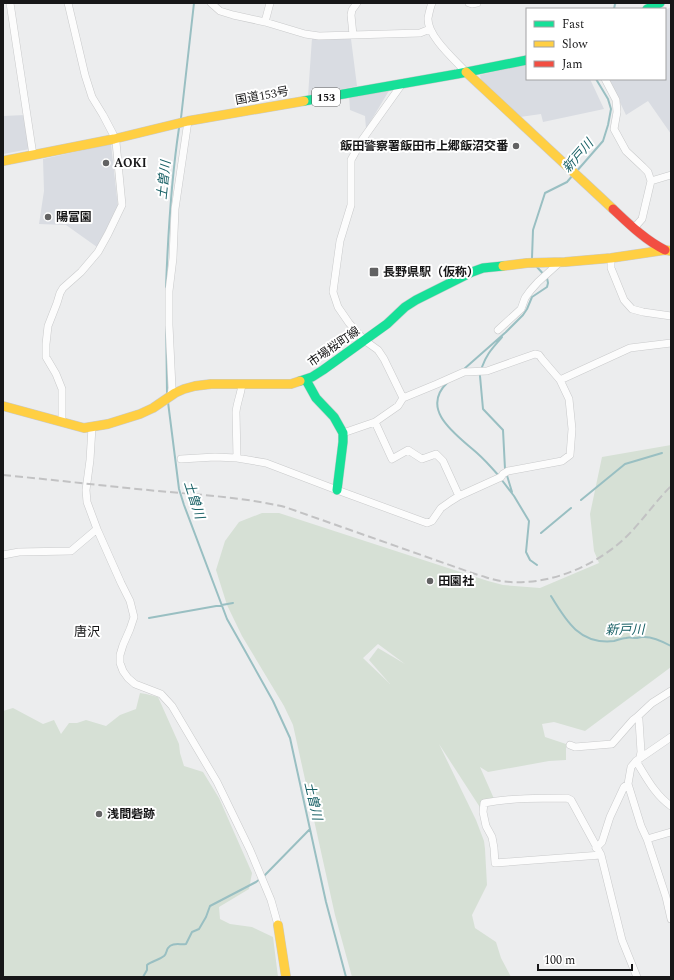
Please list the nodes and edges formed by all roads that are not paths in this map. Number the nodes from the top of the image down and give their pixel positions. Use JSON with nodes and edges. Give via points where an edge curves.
{"nodes":[{"id":1,"x":10,"y":3,"type":"edge"},
{"id":2,"x":68,"y":3,"type":"edge"},
{"id":3,"x":211,"y":3,"type":"edge"},
{"id":4,"x":270,"y":3,"type":"edge"},
{"id":5,"x":357,"y":3,"type":"edge"},
{"id":6,"x":432,"y":3,"type":"edge"},
{"id":7,"x":469,"y":3,"type":"edge"},
{"id":8,"x":477,"y":3,"type":"edge"},
{"id":9,"x":660,"y":3,"type":"edge"},
{"id":10,"x":649,"y":8,"type":"edge"},
{"id":11,"x":264,"y":22,"type":"junction"},
{"id":12,"x":430,"y":29,"type":"junction"},
{"id":13,"x":353,"y":35,"type":"junction"},
{"id":14,"x":526,"y":60,"type":"edge"},
{"id":15,"x":466,"y":72,"type":"junction"},
{"id":16,"x":606,"y":80,"type":"edge"},
{"id":17,"x":402,"y":84,"type":"junction"},
{"id":18,"x":183,"y":122,"type":"junction"},
{"id":19,"x":114,"y":138,"type":"junction"},
{"id":20,"x":33,"y":155,"type":"junction"},
{"id":21,"x":3,"y":161,"type":"edge"},
{"id":22,"x":671,"y":175,"type":"edge"},
{"id":23,"x":651,"y":181,"type":"junction"},
{"id":24,"x":634,"y":228,"type":"junction"},
{"id":25,"x":668,"y":250,"type":"edge"},
{"id":26,"x":611,"y":258,"type":"junction"},
{"id":27,"x":560,"y":262,"type":"junction"},
{"id":28,"x":671,"y":316,"type":"edge"},
{"id":29,"x":498,"y":330,"type":"dead end"},
{"id":30,"x":364,"y":340,"type":"junction"},
{"id":31,"x":671,"y":343,"type":"edge"},
{"id":32,"x":306,"y":380,"type":"junction"},
{"id":33,"x":560,"y":380,"type":"junction"},
{"id":34,"x":242,"y":384,"type":"junction"},
{"id":35,"x":403,"y":398,"type":"junction"},
{"id":36,"x":167,"y":399,"type":"junction"},
{"id":37,"x":3,"y":406,"type":"edge"},
{"id":38,"x":62,"y":421,"type":"junction"},
{"id":39,"x":375,"y":422,"type":"junction"},
{"id":40,"x":92,"y":427,"type":"junction"},
{"id":41,"x":343,"y":433,"type":"junction"},
{"id":42,"x":237,"y":458,"type":"junction"},
{"id":43,"x":181,"y":459,"type":"dead end"},
{"id":44,"x":337,"y":490,"type":"junction"},
{"id":45,"x":459,"y":496,"type":"junction"},
{"id":46,"x":97,"y":529,"type":"junction"},
{"id":47,"x":3,"y":555,"type":"edge"},
{"id":48,"x":671,"y":691,"type":"edge"},
{"id":49,"x":637,"y":717,"type":"junction"},
{"id":50,"x":671,"y":737,"type":"edge"},
{"id":51,"x":570,"y":745,"type":"dead end"},
{"id":52,"x":638,"y":759,"type":"junction"},
{"id":53,"x":628,"y":784,"type":"junction"},
{"id":54,"x":671,"y":806,"type":"edge"},
{"id":55,"x":671,"y":832,"type":"edge"},
{"id":56,"x":647,"y":838,"type":"junction"},
{"id":57,"x":596,"y":848,"type":"junction"},
{"id":58,"x":601,"y":855,"type":"junction"},
{"id":59,"x":671,"y":919,"type":"edge"},
{"id":60,"x":278,"y":925,"type":"joint"},
{"id":61,"x":286,"y":977,"type":"edge"},
{"id":62,"x":637,"y":977,"type":"edge"}],
"edges":[{"from":1,"to":20,"type":"street"},
{"from":2,"to":19,"type":"street","via":[[92,97]]},
{"from":3,"to":11,"type":"street","via":[[233,15]]},
{"from":4,"to":11,"type":"street"},
{"from":5,"to":13,"type":"street","via":[[351,15]]},
{"from":6,"to":12,"type":"street","via":[[428,20]]},
{"from":7,"to":8,"type":"street"},
{"from":9,"to":10,"type":"main road"},
{"from":11,"to":13,"type":"street","via":[[319,36]]},
{"from":12,"to":13,"type":"street","via":[[420,33]]},
{"from":12,"to":15,"type":"street","via":[[442,47]]},
{"from":14,"to":15,"type":"main road","name":"国道153号","number":"153"},
{"from":15,"to":17,"type":"main road","name":"国道153号","number":"153"},
{"from":15,"to":24,"type":"main road"},
{"from":16,"to":23,"type":"street","via":[[616,100],[614,128],[626,151],[644,166]]},
{"from":17,"to":18,"type":"main road","name":"国道153号","number":"153"},
{"from":17,"to":30,"type":"street","via":[[362,140],[351,160],[351,205],[340,241],[333,292],[338,307]]},
{"from":18,"to":19,"type":"main road","name":"国道153号","number":"153"},
{"from":18,"to":36,"type":"street","via":[[169,291],[172,388]]},
{"from":19,"to":20,"type":"main road","name":"国道153号","number":"153"},
{"from":19,"to":38,"type":"street","via":[[122,205],[98,252],[63,288],[48,326],[46,357],[62,389]]},
{"from":20,"to":21,"type":"main road","name":"国道153号","number":"153"},
{"from":22,"to":23,"type":"street"},
{"from":23,"to":24,"type":"street","via":[[642,219]]},
{"from":24,"to":25,"type":"main road","via":[[655,245]]},
{"from":25,"to":26,"type":"main road","name":"市場桜町線"},
{"from":26,"to":27,"type":"main road","name":"市場桜町線"},
{"from":26,"to":28,"type":"street","via":[[611,268],[624,300],[632,308]]},
{"from":27,"to":29,"type":"street","via":[[530,291],[521,309]]},
{"from":27,"to":30,"type":"main road","name":"市場桜町線","via":[[483,268],[472,272],[416,300]]},
{"from":30,"to":32,"type":"main road","name":"市場桜町線"},
{"from":30,"to":35,"type":"street","via":[[378,350]]},
{"from":31,"to":33,"type":"street","via":[[630,348]]},
{"from":32,"to":34,"type":"main road","name":"市場桜町線","via":[[291,384]]},
{"from":32,"to":41,"type":"main road","via":[[310,390],[334,417]]},
{"from":33,"to":35,"type":"street","via":[[539,355],[535,354],[487,371],[464,372]]},
{"from":33,"to":45,"type":"street","via":[[569,398],[572,429],[570,455],[562,461],[505,472],[501,477]]},
{"from":34,"to":36,"type":"main road","name":"市場桜町線","via":[[198,385]]},
{"from":34,"to":42,"type":"street","via":[[236,412]]},
{"from":35,"to":39,"type":"street","via":[[398,406]]},
{"from":36,"to":40,"type":"main road","name":"市場桜町線","via":[[129,418]]},
{"from":37,"to":38,"type":"main road","name":"市場桜町線"},
{"from":38,"to":40,"type":"main road","name":"市場桜町線","via":[[84,428]]},
{"from":39,"to":41,"type":"street"},
{"from":39,"to":45,"type":"street","via":[[392,459],[408,450],[422,459],[436,454],[443,462]]},
{"from":40,"to":46,"type":"street","via":[[86,490],[87,502]]},
{"from":41,"to":44,"type":"main road"},
{"from":42,"to":43,"type":"street"},
{"from":42,"to":44,"type":"street","via":[[266,463]]},
{"from":44,"to":45,"type":"street","via":[[427,523],[432,521],[441,508]]},
{"from":46,"to":47,"type":"street","via":[[71,551],[19,552]]},
{"from":46,"to":60,"type":"street","via":[[130,600],[134,617],[120,655],[123,672],[135,684],[161,694],[172,706],[217,782],[250,850],[271,900]]},
{"from":48,"to":49,"type":"street","via":[[652,703]]},
{"from":49,"to":51,"type":"street","via":[[612,744],[575,747]]},
{"from":49,"to":52,"type":"street"},
{"from":50,"to":52,"type":"street"},
{"from":52,"to":53,"type":"street","via":[[631,766]]},
{"from":52,"to":54,"type":"street","via":[[652,788]]},
{"from":53,"to":56,"type":"street"},
{"from":53,"to":57,"type":"street","via":[[624,787],[610,817],[602,842]]},
{"from":55,"to":56,"type":"street"},
{"from":56,"to":59,"type":"street"},
{"from":57,"to":58,"type":"street"},
{"from":57,"to":58,"type":"street","via":[[571,800],[530,798],[484,803],[482,812],[492,837],[495,864]]},
{"from":58,"to":62,"type":"street","via":[[622,940]]},
{"from":60,"to":61,"type":"main road"}]}
